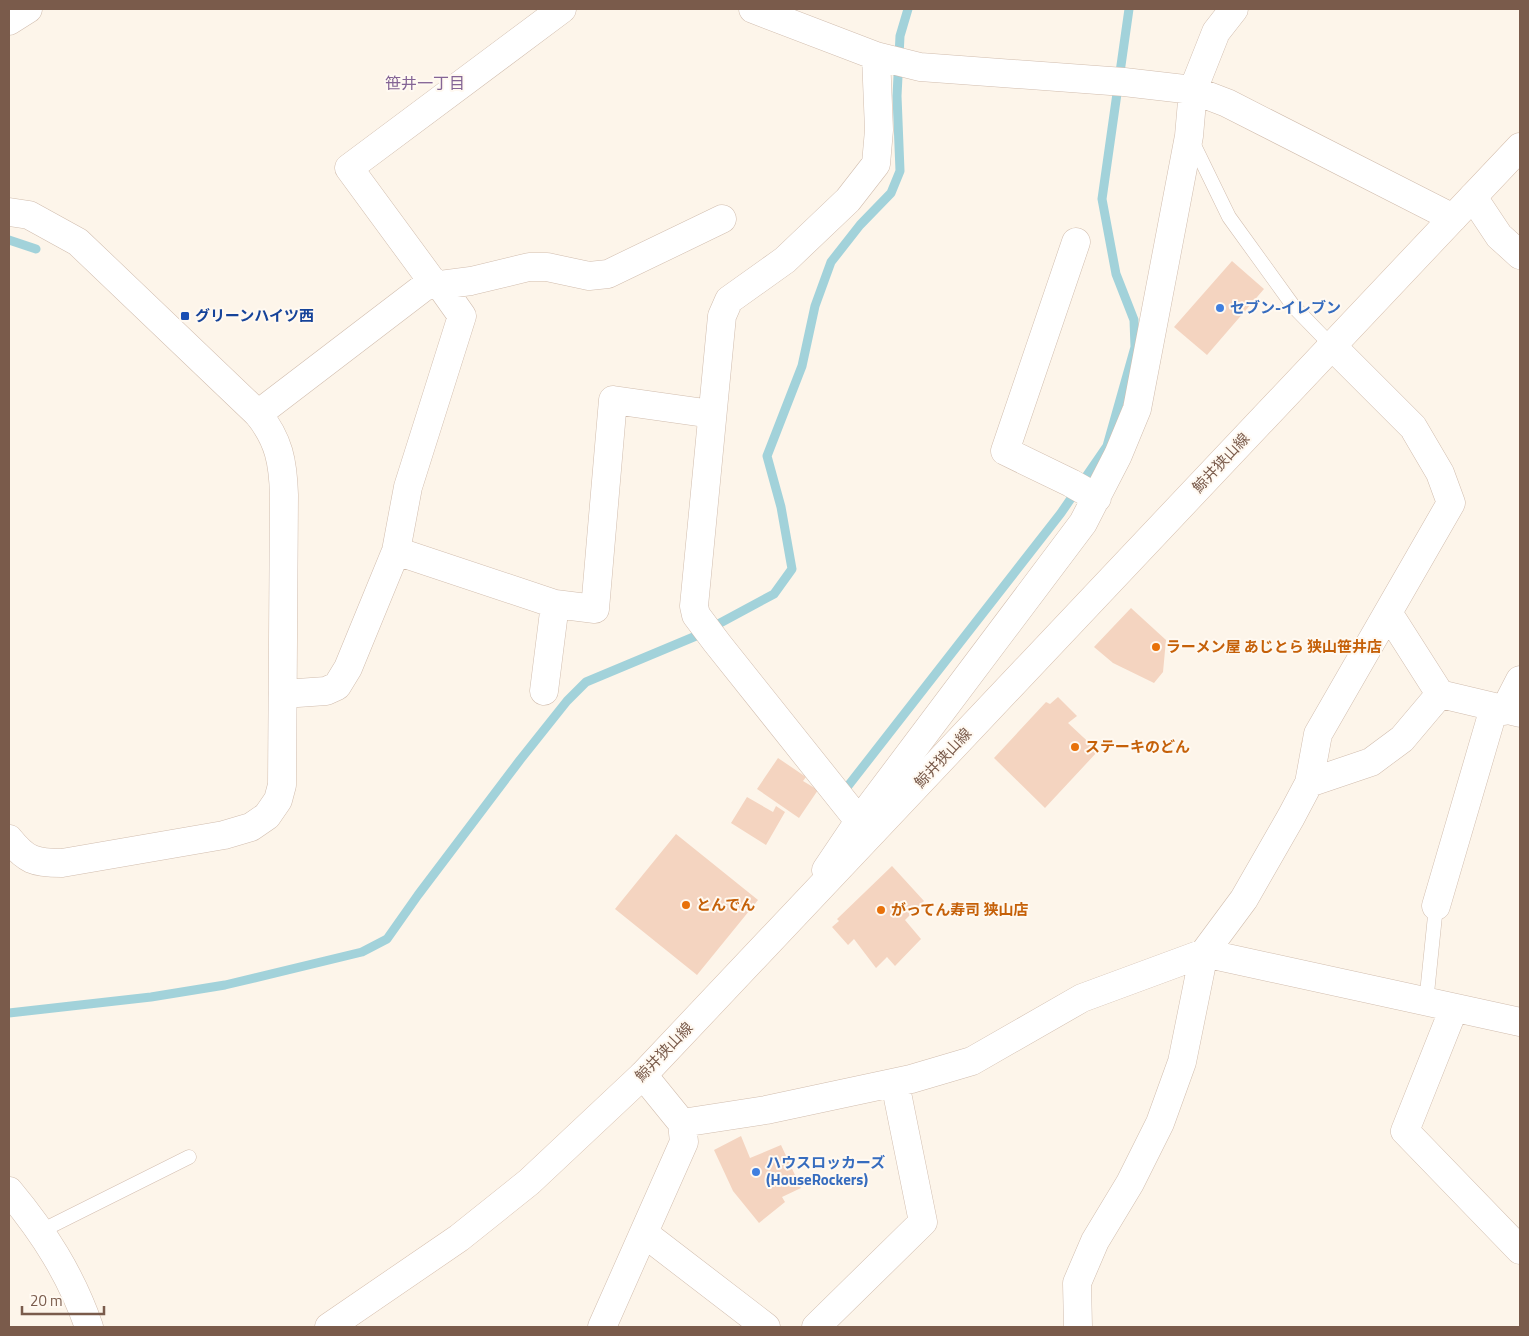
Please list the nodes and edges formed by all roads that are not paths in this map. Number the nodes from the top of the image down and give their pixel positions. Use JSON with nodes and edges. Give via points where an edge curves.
{"nodes":[{"id":1,"x":28,"y":9,"type":"edge"},
{"id":2,"x":562,"y":9,"type":"edge"},
{"id":3,"x":753,"y":9,"type":"edge"},
{"id":4,"x":1234,"y":9,"type":"edge"},
{"id":5,"x":9,"y":21,"type":"edge"},
{"id":6,"x":876,"y":56,"type":"junction"},
{"id":7,"x":1194,"y":90,"type":"junction"},
{"id":8,"x":1189,"y":136,"type":"junction"},
{"id":9,"x":1520,"y":147,"type":"edge"},
{"id":10,"x":1473,"y":197,"type":"junction"},
{"id":11,"x":9,"y":212,"type":"edge"},
{"id":12,"x":1453,"y":218,"type":"junction"},
{"id":13,"x":722,"y":219,"type":"dead end"},
{"id":14,"x":1076,"y":242,"type":"dead end"},
{"id":15,"x":1520,"y":255,"type":"edge"},
{"id":16,"x":436,"y":283,"type":"junction"},
{"id":17,"x":1331,"y":346,"type":"junction"},
{"id":18,"x":258,"y":414,"type":"junction"},
{"id":19,"x":712,"y":414,"type":"junction"},
{"id":20,"x":1084,"y":490,"type":"junction"},
{"id":21,"x":396,"y":551,"type":"junction"},
{"id":22,"x":555,"y":604,"type":"junction"},
{"id":23,"x":1389,"y":614,"type":"junction"},
{"id":24,"x":1520,"y":680,"type":"edge"},
{"id":25,"x":544,"y":691,"type":"dead end"},
{"id":26,"x":283,"y":694,"type":"junction"},
{"id":27,"x":1440,"y":694,"type":"junction"},
{"id":28,"x":1506,"y":711,"type":"edge"},
{"id":29,"x":1309,"y":783,"type":"junction"},
{"id":30,"x":867,"y":826,"type":"junction"},
{"id":31,"x":9,"y":839,"type":"edge"},
{"id":32,"x":1436,"y":906,"type":"joint"},
{"id":33,"x":1204,"y":953,"type":"junction"},
{"id":34,"x":1426,"y":1003,"type":"junction"},
{"id":35,"x":1454,"y":1008,"type":"junction"},
{"id":36,"x":1520,"y":1022,"type":"edge"},
{"id":37,"x":642,"y":1075,"type":"junction"},
{"id":38,"x":895,"y":1082,"type":"junction"},
{"id":39,"x":682,"y":1123,"type":"junction"},
{"id":40,"x":189,"y":1157,"type":"dead end"},
{"id":41,"x":9,"y":1190,"type":"edge"},
{"id":42,"x":41,"y":1231,"type":"junction"},
{"id":43,"x":645,"y":1234,"type":"junction"},
{"id":44,"x":1520,"y":1250,"type":"edge"},
{"id":45,"x":89,"y":1327,"type":"edge"},
{"id":46,"x":329,"y":1327,"type":"edge"},
{"id":47,"x":602,"y":1327,"type":"edge"},
{"id":48,"x":766,"y":1327,"type":"edge"},
{"id":49,"x":816,"y":1327,"type":"edge"},
{"id":50,"x":1078,"y":1327,"type":"edge"}],
"edges":[{"from":1,"to":5,"type":"street"},
{"from":2,"to":16,"type":"street","via":[[349,168]]},
{"from":3,"to":6,"type":"street"},
{"from":4,"to":7,"type":"street","via":[[1216,32]]},
{"from":6,"to":7,"type":"street","via":[[920,67],[1117,81]]},
{"from":6,"to":19,"type":"street","via":[[879,130],[876,164],[848,200],[785,260],[729,300],[722,316]]},
{"from":7,"to":8,"type":"street"},
{"from":7,"to":12,"type":"street","via":[[1227,102]]},
{"from":8,"to":17,"type":"lane","via":[[1229,217],[1294,307]]},
{"from":8,"to":20,"type":"street","via":[[1137,409],[1118,455]]},
{"from":9,"to":10,"type":"street","name":"鯨井狭山線"},
{"from":10,"to":12,"type":"street","name":"鯨井狭山線"},
{"from":10,"to":15,"type":"street","via":[[1499,236]]},
{"from":11,"to":18,"type":"street","via":[[28,215],[78,242]]},
{"from":12,"to":17,"type":"street","name":"鯨井狭山線"},
{"from":13,"to":16,"type":"street","via":[[608,274],[589,276],[547,267],[528,267],[471,281]]},
{"from":14,"to":20,"type":"street","via":[[1005,451]]},
{"from":16,"to":18,"type":"street"},
{"from":16,"to":21,"type":"street","via":[[462,316],[408,487]]},
{"from":17,"to":23,"type":"street","via":[[1412,427],[1440,473],[1451,504]]},
{"from":17,"to":30,"type":"street","name":"鯨井狭山線"},
{"from":18,"to":26,"type":"street","via":[[271,430],[283,473]]},
{"from":19,"to":22,"type":"street","via":[[613,400],[595,608]]},
{"from":19,"to":30,"type":"street","via":[[694,606],[696,615]]},
{"from":20,"to":30,"type":"street","via":[[1083,523]]},
{"from":21,"to":22,"type":"street"},
{"from":21,"to":26,"type":"street","via":[[348,668],[337,686],[326,691]]},
{"from":22,"to":25,"type":"street"},
{"from":23,"to":27,"type":"street"},
{"from":23,"to":29,"type":"street","via":[[1318,734]]},
{"from":24,"to":28,"type":"street"},
{"from":26,"to":31,"type":"street","via":[[282,785],[278,800],[267,816],[251,827],[224,835],[62,863],[43,863],[22,855]]},
{"from":27,"to":28,"type":"street"},
{"from":27,"to":29,"type":"street","via":[[1402,739],[1371,762]]},
{"from":28,"to":32,"type":"street"},
{"from":29,"to":33,"type":"street","via":[[1244,899]]},
{"from":30,"to":37,"type":"street","name":"鯨井狭山線","via":[[797,912]]},
{"from":32,"to":34,"type":"lane"},
{"from":33,"to":34,"type":"street"},
{"from":33,"to":38,"type":"street","via":[[1082,998],[972,1061]]},
{"from":33,"to":50,"type":"street","via":[[1182,1062],[1160,1124],[1095,1241],[1077,1283]]},
{"from":34,"to":35,"type":"street"},
{"from":35,"to":36,"type":"street"},
{"from":35,"to":44,"type":"street","via":[[1406,1131]]},
{"from":37,"to":39,"type":"street"},
{"from":37,"to":46,"type":"street","name":"鯨井狭山線","via":[[513,1195],[459,1238]]},
{"from":38,"to":39,"type":"street","via":[[766,1110]]},
{"from":38,"to":49,"type":"street","via":[[923,1222]]},
{"from":39,"to":43,"type":"street","via":[[684,1142]]},
{"from":40,"to":42,"type":"lane"},
{"from":41,"to":42,"type":"street"},
{"from":42,"to":45,"type":"street","via":[[78,1294]]},
{"from":43,"to":47,"type":"street"},
{"from":43,"to":48,"type":"street"}]}
